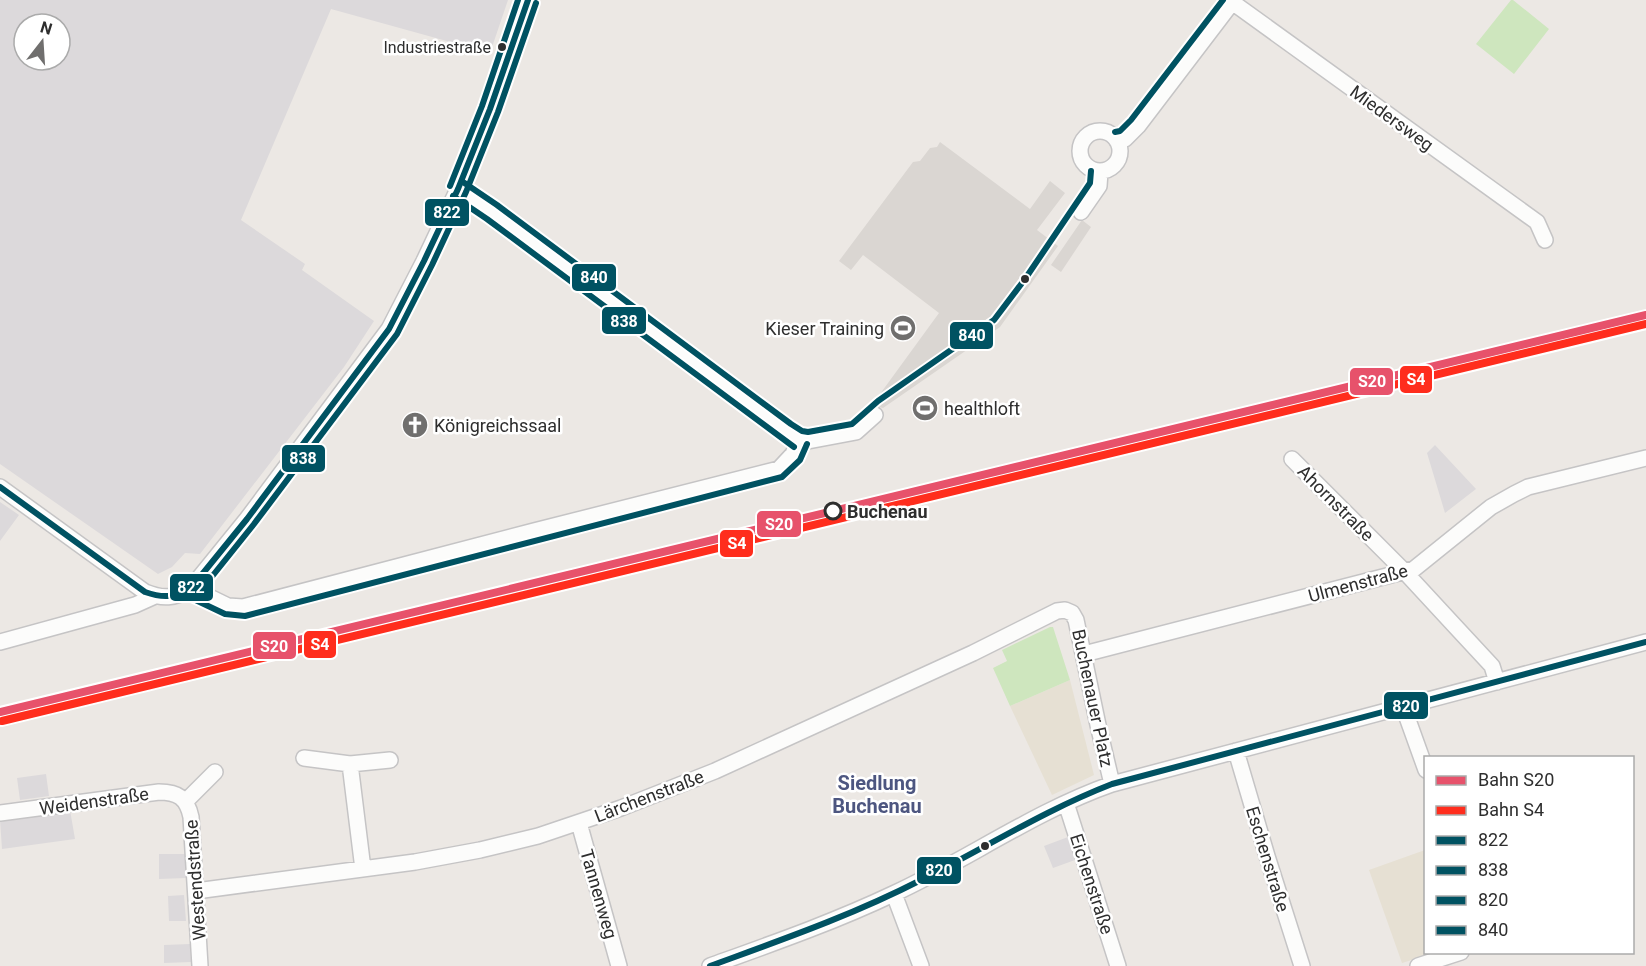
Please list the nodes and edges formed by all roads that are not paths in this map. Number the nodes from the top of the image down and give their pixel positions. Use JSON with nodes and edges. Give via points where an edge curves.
{"nodes":[{"id":1,"x":528,"y":0,"type":"edge"},
{"id":2,"x":1233,"y":1,"type":"edge"},
{"id":3,"x":1117,"y":141,"type":"junction"},
{"id":4,"x":1100,"y":172,"type":"junction"},
{"id":5,"x":458,"y":189,"type":"junction"},
{"id":6,"x":1081,"y":212,"type":"dead end"},
{"id":7,"x":1545,"y":240,"type":"dead end"},
{"id":8,"x":875,"y":415,"type":"dead end"},
{"id":9,"x":800,"y":440,"type":"junction"},
{"id":10,"x":1646,"y":458,"type":"edge"},
{"id":11,"x":1292,"y":459,"type":"dead end"},
{"id":12,"x":0,"y":487,"type":"edge"},
{"id":13,"x":1404,"y":571,"type":"junction"},
{"id":14,"x":191,"y":588,"type":"junction"},
{"id":15,"x":155,"y":596,"type":"junction"},
{"id":16,"x":1072,"y":613,"type":"joint"},
{"id":17,"x":0,"y":642,"type":"edge"},
{"id":18,"x":1646,"y":642,"type":"edge"},
{"id":19,"x":1084,"y":654,"type":"junction"},
{"id":20,"x":1497,"y":682,"type":"junction"},
{"id":21,"x":1403,"y":706,"type":"junction"},
{"id":22,"x":1236,"y":752,"type":"junction"},
{"id":23,"x":304,"y":758,"type":"dead end"},
{"id":24,"x":390,"y":760,"type":"dead end"},
{"id":25,"x":350,"y":764,"type":"junction"},
{"id":26,"x":1424,"y":767,"type":"edge"},
{"id":27,"x":215,"y":772,"type":"dead end"},
{"id":28,"x":1112,"y":784,"type":"junction"},
{"id":29,"x":186,"y":801,"type":"junction"},
{"id":30,"x":1066,"y":803,"type":"junction"},
{"id":31,"x":0,"y":813,"type":"edge"},
{"id":32,"x":579,"y":823,"type":"junction"},
{"id":33,"x":363,"y":869,"type":"junction"},
{"id":34,"x":196,"y":891,"type":"junction"},
{"id":35,"x":894,"y":894,"type":"junction"},
{"id":36,"x":1455,"y":954,"type":"edge"},
{"id":37,"x":200,"y":966,"type":"edge"},
{"id":38,"x":619,"y":966,"type":"edge"},
{"id":39,"x":710,"y":966,"type":"edge"},
{"id":40,"x":921,"y":966,"type":"edge"},
{"id":41,"x":1118,"y":966,"type":"edge"},
{"id":42,"x":1302,"y":966,"type":"edge"},
{"id":43,"x":1418,"y":966,"type":"edge"}],
"edges":[{"from":1,"to":5,"type":"street"},
{"from":2,"to":3,"type":"street","via":[[1138,126],[1125,139]]},
{"from":2,"to":7,"type":"street","name":"Miedersweg","via":[[1537,222]]},
{"from":3,"to":4,"type":"street","via":[[1117,161]]},
{"from":3,"to":4,"type":"street","via":[[1108,133],[1087,127],[1081,158],[1088,167]]},
{"from":4,"to":6,"type":"street","via":[[1100,186]]},
{"from":5,"to":9,"type":"street"},
{"from":5,"to":14,"type":"street","via":[[389,329]]},
{"from":8,"to":9,"type":"street","via":[[856,432]]},
{"from":9,"to":14,"type":"street","via":[[779,470],[243,607],[228,606]]},
{"from":10,"to":13,"type":"street","name":"Ulmenstraße","via":[[1514,494],[1491,507],[1414,569]]},
{"from":11,"to":13,"type":"street","name":"Ahornstraße"},
{"from":12,"to":15,"type":"street"},
{"from":13,"to":19,"type":"street","name":"Ulmenstraße"},
{"from":13,"to":20,"type":"street","name":"Ahornstraße","via":[[1492,666]]},
{"from":14,"to":15,"type":"street","via":[[173,597]]},
{"from":15,"to":17,"type":"street"},
{"from":16,"to":19,"type":"street","name":"Buchenauer Platz"},
{"from":16,"to":32,"type":"street","name":"Lärchenstraße","via":[[1057,611],[715,771]]},
{"from":18,"to":20,"type":"street"},
{"from":19,"to":28,"type":"street","name":"Buchenauer Platz"},
{"from":20,"to":21,"type":"street"},
{"from":21,"to":22,"type":"street"},
{"from":21,"to":26,"type":"street"},
{"from":22,"to":28,"type":"street"},
{"from":22,"to":42,"type":"street","name":"Eschenstraße"},
{"from":23,"to":25,"type":"street"},
{"from":24,"to":25,"type":"street"},
{"from":25,"to":33,"type":"street"},
{"from":27,"to":29,"type":"street","name":"Westendstraße"},
{"from":28,"to":30,"type":"street"},
{"from":29,"to":31,"type":"street","name":"Weidenstraße","via":[[174,793],[159,792]]},
{"from":29,"to":34,"type":"street","name":"Westendstraße","via":[[191,817]]},
{"from":30,"to":35,"type":"street"},
{"from":30,"to":41,"type":"street","name":"Eichenstraße"},
{"from":32,"to":33,"type":"street","name":"Lärchenstraße","via":[[487,849]]},
{"from":32,"to":38,"type":"street","name":"Tannenweg"},
{"from":33,"to":34,"type":"street","name":"Lärchenstraße"},
{"from":34,"to":37,"type":"street","name":"Westendstraße"},
{"from":35,"to":39,"type":"street"},
{"from":35,"to":40,"type":"street"},
{"from":36,"to":43,"type":"street"}]}
